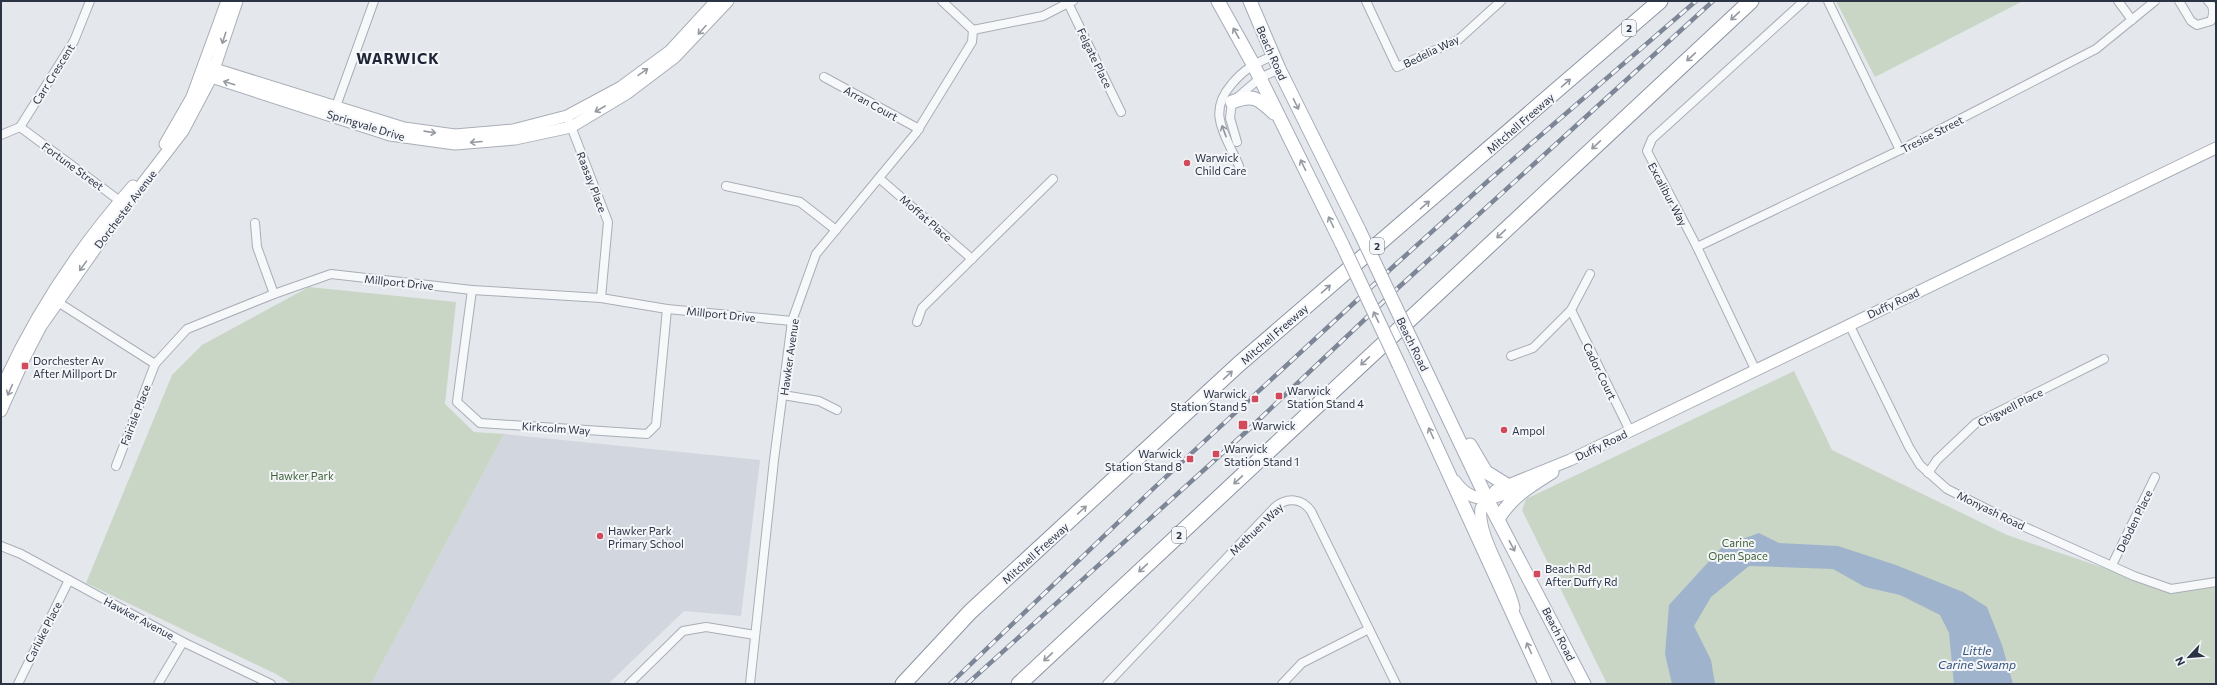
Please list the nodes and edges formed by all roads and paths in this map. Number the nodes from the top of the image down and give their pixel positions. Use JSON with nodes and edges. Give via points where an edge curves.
{"nodes":[{"id":1,"x":90,"y":1,"type":"edge"},
{"id":2,"x":227,"y":1,"type":"edge"},
{"id":3,"x":237,"y":1,"type":"edge"},
{"id":4,"x":374,"y":1,"type":"edge"},
{"id":5,"x":716,"y":1,"type":"edge"},
{"id":6,"x":728,"y":1,"type":"edge"},
{"id":7,"x":942,"y":1,"type":"edge"},
{"id":8,"x":1218,"y":1,"type":"edge"},
{"id":9,"x":1250,"y":1,"type":"edge"},
{"id":10,"x":1366,"y":1,"type":"edge"},
{"id":11,"x":1501,"y":1,"type":"edge"},
{"id":12,"x":1660,"y":1,"type":"edge"},
{"id":13,"x":1751,"y":1,"type":"edge"},
{"id":14,"x":1804,"y":1,"type":"edge"},
{"id":15,"x":1828,"y":1,"type":"edge"},
{"id":16,"x":2118,"y":1,"type":"edge"},
{"id":17,"x":2155,"y":1,"type":"edge"},
{"id":18,"x":2179,"y":1,"type":"edge"},
{"id":19,"x":2208,"y":1,"type":"edge"},
{"id":20,"x":1070,"y":2,"type":"edge"},
{"id":21,"x":2132,"y":20,"type":"junction"},
{"id":22,"x":973,"y":30,"type":"junction"},
{"id":23,"x":1273,"y":56,"type":"junction"},
{"id":24,"x":1253,"y":64,"type":"junction"},
{"id":25,"x":1279,"y":69,"type":"junction"},
{"id":26,"x":208,"y":72,"type":"junction"},
{"id":27,"x":824,"y":77,"type":"dead end"},
{"id":28,"x":1260,"y":78,"type":"junction"},
{"id":29,"x":1232,"y":102,"type":"junction"},
{"id":30,"x":334,"y":112,"type":"junction"},
{"id":31,"x":1121,"y":112,"type":"dead end"},
{"id":32,"x":1281,"y":120,"type":"junction"},
{"id":33,"x":569,"y":121,"type":"junction"},
{"id":34,"x":20,"y":127,"type":"junction"},
{"id":35,"x":919,"y":129,"type":"junction"},
{"id":36,"x":1,"y":135,"type":"edge"},
{"id":37,"x":1237,"y":142,"type":"dead end"},
{"id":38,"x":2216,"y":148,"type":"edge"},
{"id":39,"x":1900,"y":150,"type":"junction"},
{"id":40,"x":1239,"y":166,"type":"dead end"},
{"id":41,"x":879,"y":178,"type":"junction"},
{"id":42,"x":1053,"y":179,"type":"dead end"},
{"id":43,"x":726,"y":186,"type":"dead end"},
{"id":44,"x":123,"y":203,"type":"junction"},
{"id":45,"x":255,"y":223,"type":"dead end"},
{"id":46,"x":836,"y":230,"type":"junction"},
{"id":47,"x":1697,"y":247,"type":"junction"},
{"id":48,"x":972,"y":259,"type":"junction"},
{"id":49,"x":1590,"y":274,"type":"dead end"},
{"id":50,"x":472,"y":290,"type":"junction"},
{"id":51,"x":274,"y":294,"type":"junction"},
{"id":52,"x":601,"y":298,"type":"junction"},
{"id":53,"x":53,"y":299,"type":"junction"},
{"id":54,"x":667,"y":309,"type":"junction"},
{"id":55,"x":1571,"y":310,"type":"junction"},
{"id":56,"x":792,"y":321,"type":"junction"},
{"id":57,"x":917,"y":322,"type":"dead end"},
{"id":58,"x":1849,"y":324,"type":"junction"},
{"id":59,"x":1511,"y":356,"type":"dead end"},
{"id":60,"x":2104,"y":359,"type":"dead end"},
{"id":61,"x":155,"y":364,"type":"junction"},
{"id":62,"x":1755,"y":369,"type":"junction"},
{"id":63,"x":1433,"y":386,"type":"junction"},
{"id":64,"x":1,"y":389,"type":"edge"},
{"id":65,"x":783,"y":395,"type":"junction"},
{"id":66,"x":837,"y":410,"type":"dead end"},
{"id":67,"x":1,"y":411,"type":"edge"},
{"id":68,"x":1630,"y":431,"type":"junction"},
{"id":69,"x":1570,"y":460,"type":"junction"},
{"id":70,"x":116,"y":466,"type":"dead end"},
{"id":71,"x":1447,"y":469,"type":"junction"},
{"id":72,"x":1552,"y":472,"type":"junction"},
{"id":73,"x":1928,"y":473,"type":"junction"},
{"id":74,"x":2155,"y":477,"type":"dead end"},
{"id":75,"x":1507,"y":485,"type":"junction"},
{"id":76,"x":1487,"y":499,"type":"junction"},
{"id":77,"x":1498,"y":519,"type":"junction"},
{"id":78,"x":3,"y":548,"type":"edge"},
{"id":79,"x":2112,"y":565,"type":"junction"},
{"id":80,"x":69,"y":580,"type":"junction"},
{"id":81,"x":2216,"y":582,"type":"edge"},
{"id":82,"x":970,"y":612,"type":"junction"},
{"id":83,"x":1518,"y":624,"type":"junction"},
{"id":84,"x":1369,"y":629,"type":"junction"},
{"id":85,"x":755,"y":635,"type":"junction"},
{"id":86,"x":183,"y":642,"type":"junction"},
{"id":87,"x":18,"y":684,"type":"edge"},
{"id":88,"x":158,"y":684,"type":"edge"},
{"id":89,"x":270,"y":684,"type":"edge"},
{"id":90,"x":629,"y":684,"type":"edge"},
{"id":91,"x":750,"y":684,"type":"edge"},
{"id":92,"x":891,"y":684,"type":"edge"},
{"id":93,"x":903,"y":684,"type":"edge"},
{"id":94,"x":1020,"y":684,"type":"edge"},
{"id":95,"x":1107,"y":684,"type":"edge"},
{"id":96,"x":1282,"y":684,"type":"edge"},
{"id":97,"x":1396,"y":684,"type":"edge"},
{"id":98,"x":1545,"y":684,"type":"edge"},
{"id":99,"x":1584,"y":684,"type":"edge"}],
"edges":[{"from":1,"to":34,"type":"street","name":"Carr Crescent","via":[[74,41]]},
{"from":2,"to":26,"type":"main road","name":"Dorchester Avenue"},
{"from":3,"to":26,"type":"main road","name":"Dorchester Avenue","one_way":true},
{"from":4,"to":30,"type":"street"},
{"from":33,"to":5,"type":"main road","name":"Springvale Drive","one_way":true,"via":[[656,63]]},
{"from":6,"to":33,"type":"main road","name":"Springvale Drive","one_way":true,"via":[[695,38],[661,70],[626,94]]},
{"from":7,"to":22,"type":"street"},
{"from":24,"to":8,"type":"main road","name":"Beach Road","one_way":true},
{"from":9,"to":23,"type":"main road","name":"Beach Road"},
{"from":10,"to":11,"type":"street","name":"Bedelia Way","via":[[1397,68],[1458,40]]},
{"from":82,"to":12,"type":"highway","name":"Mitchell Freeway","number":"2","one_way":true,"via":[[1239,364]]},
{"from":13,"to":94,"type":"highway","number":"2","one_way":true},
{"from":14,"to":47,"type":"street","name":"Excalibur Way","via":[[1647,147],[1647,155]]},
{"from":15,"to":39,"type":"street"},
{"from":16,"to":21,"type":"street"},
{"from":17,"to":21,"type":"street","name":"Tresise Street"},
{"from":18,"to":19,"type":"street","via":[[2191,21],[2197,25],[2211,22],[2213,7]]},
{"from":20,"to":22,"type":"street","name":"Felgate Place","via":[[1043,16]]},
{"from":20,"to":31,"type":"street","name":"Felgate Place"},
{"from":21,"to":39,"type":"street","name":"Tresise Street","via":[[2096,49]]},
{"from":22,"to":35,"type":"street","name":"Hawker Avenue","via":[[972,42]]},
{"from":23,"to":24,"type":"street"},
{"from":23,"to":25,"type":"main road","name":"Beach Road"},
{"from":24,"to":28,"type":"main road","name":"Beach Road"},
{"from":40,"to":24,"type":"street","one_way":true,"via":[[1223,130],[1218,111],[1219,103],[1240,74]]},
{"from":25,"to":28,"type":"street"},
{"from":25,"to":63,"type":"main road","name":"Beach Road","one_way":true,"bridge":true},
{"from":26,"to":30,"type":"main road","name":"Springvale Drive"},
{"from":26,"to":44,"type":"main road","name":"Dorchester Avenue","via":[[183,131]]},
{"from":27,"to":35,"type":"street","name":"Arran Court"},
{"from":28,"to":29,"type":"street"},
{"from":28,"to":32,"type":"main road","name":"Beach Road"},
{"from":29,"to":32,"type":"main road","via":[[1245,97],[1256,99]]},
{"from":29,"to":37,"type":"street","via":[[1230,118]]},
{"from":30,"to":33,"type":"main road","name":"Springvale Drive","via":[[390,135],[456,144],[515,139]]},
{"from":71,"to":32,"type":"main road","name":"Beach Road","one_way":true,"bridge":true},
{"from":33,"to":52,"type":"street","name":"Raasay Place","via":[[608,222]]},
{"from":34,"to":36,"type":"street"},
{"from":34,"to":44,"type":"street","name":"Fortune Street"},
{"from":35,"to":41,"type":"street","name":"Hawker Avenue"},
{"from":38,"to":58,"type":"main road","name":"Duffy Road"},
{"from":39,"to":47,"type":"street","name":"Tresise Street"},
{"from":41,"to":46,"type":"street","name":"Hawker Avenue"},
{"from":41,"to":48,"type":"street","name":"Moffat Place"},
{"from":42,"to":48,"type":"street"},
{"from":43,"to":46,"type":"street","via":[[800,202]]},
{"from":44,"to":53,"type":"main road","name":"Dorchester Avenue"},
{"from":45,"to":51,"type":"street","via":[[257,247]]},
{"from":46,"to":56,"type":"street","name":"Hawker Avenue","via":[[816,254]]},
{"from":47,"to":62,"type":"street","name":"Excalibur Way"},
{"from":48,"to":57,"type":"street","via":[[922,308]]},
{"from":49,"to":55,"type":"street"},
{"from":50,"to":51,"type":"street","name":"Millport Drive","via":[[331,274]]},
{"from":50,"to":52,"type":"street","name":"Millport Drive"},
{"from":50,"to":54,"type":"street","name":"Kirkcolm Way","via":[[457,402],[480,423],[647,434],[656,426]]},
{"from":51,"to":61,"type":"street","name":"Millport Drive","via":[[187,329]]},
{"from":52,"to":54,"type":"street","name":"Millport Drive"},
{"from":53,"to":61,"type":"street"},
{"from":53,"to":64,"type":"main road","name":"Dorchester Avenue","via":[[26,337]]},
{"from":53,"to":67,"type":"main road","name":"Dorchester Avenue","one_way":true},
{"from":54,"to":56,"type":"street","name":"Millport Drive"},
{"from":55,"to":59,"type":"street","via":[[1533,348]]},
{"from":55,"to":68,"type":"street","name":"Cador Court"},
{"from":56,"to":65,"type":"street","name":"Hawker Avenue"},
{"from":58,"to":62,"type":"main road","name":"Duffy Road"},
{"from":58,"to":73,"type":"street","name":"Monyash Road","via":[[1909,446]]},
{"from":60,"to":73,"type":"street","name":"Chigwell Place","via":[[1976,423],[1937,460]]},
{"from":61,"to":70,"type":"street","name":"Fairisle Place"},
{"from":62,"to":68,"type":"main road","name":"Duffy Road"},
{"from":63,"to":75,"type":"main road","via":[[1486,472]]},
{"from":63,"to":76,"type":"main road","name":"Beach Road"},
{"from":65,"to":66,"type":"street","via":[[819,401]]},
{"from":65,"to":85,"type":"street","name":"Hawker Avenue"},
{"from":68,"to":69,"type":"main road","name":"Duffy Road"},
{"from":69,"to":72,"type":"main road","name":"Duffy Road"},
{"from":69,"to":75,"type":"main road","name":"Duffy Road"},
{"from":71,"to":76,"type":"main road","via":[[1463,490],[1473,496]]},
{"from":71,"to":83,"type":"main road","name":"Beach Road"},
{"from":72,"to":76,"type":"main road","name":"Duffy Road","via":[[1499,497]]},
{"from":72,"to":77,"type":"main road","via":[[1510,502]]},
{"from":73,"to":79,"type":"street","name":"Monyash Road","via":[[1947,489],[1998,515]]},
{"from":74,"to":79,"type":"street","name":"Debden Place"},
{"from":75,"to":76,"type":"main road","name":"Duffy Road","via":[[1496,490]]},
{"from":76,"to":77,"type":"main road","name":"Beach Road"},
{"from":76,"to":83,"type":"main road","via":[[1481,508],[1481,525],[1511,592]]},
{"from":77,"to":99,"type":"main road","name":"Beach Road","one_way":true},
{"from":78,"to":80,"type":"street","name":"Hawker Avenue"},
{"from":79,"to":81,"type":"street","name":"Monyash Road","via":[[2171,589]]},
{"from":80,"to":86,"type":"street","name":"Hawker Avenue"},
{"from":80,"to":87,"type":"street","name":"Carluke Place"},
{"from":82,"to":92,"type":"highway"},
{"from":82,"to":93,"type":"highway","name":"Mitchell Freeway","number":"2"},
{"from":98,"to":83,"type":"main road","name":"Beach Road","one_way":true},
{"from":84,"to":95,"type":"street","name":"Methuen Way","via":[[1311,511],[1300,501],[1289,500],[1275,507]]},
{"from":84,"to":96,"type":"street","via":[[1302,663]]},
{"from":84,"to":97,"type":"street","name":"Methuen Way"},
{"from":85,"to":90,"type":"street","via":[[706,627],[683,631]]},
{"from":85,"to":91,"type":"street","name":"Hawker Avenue"},
{"from":86,"to":88,"type":"street"},
{"from":86,"to":89,"type":"street","name":"Hawker Avenue"}]}
